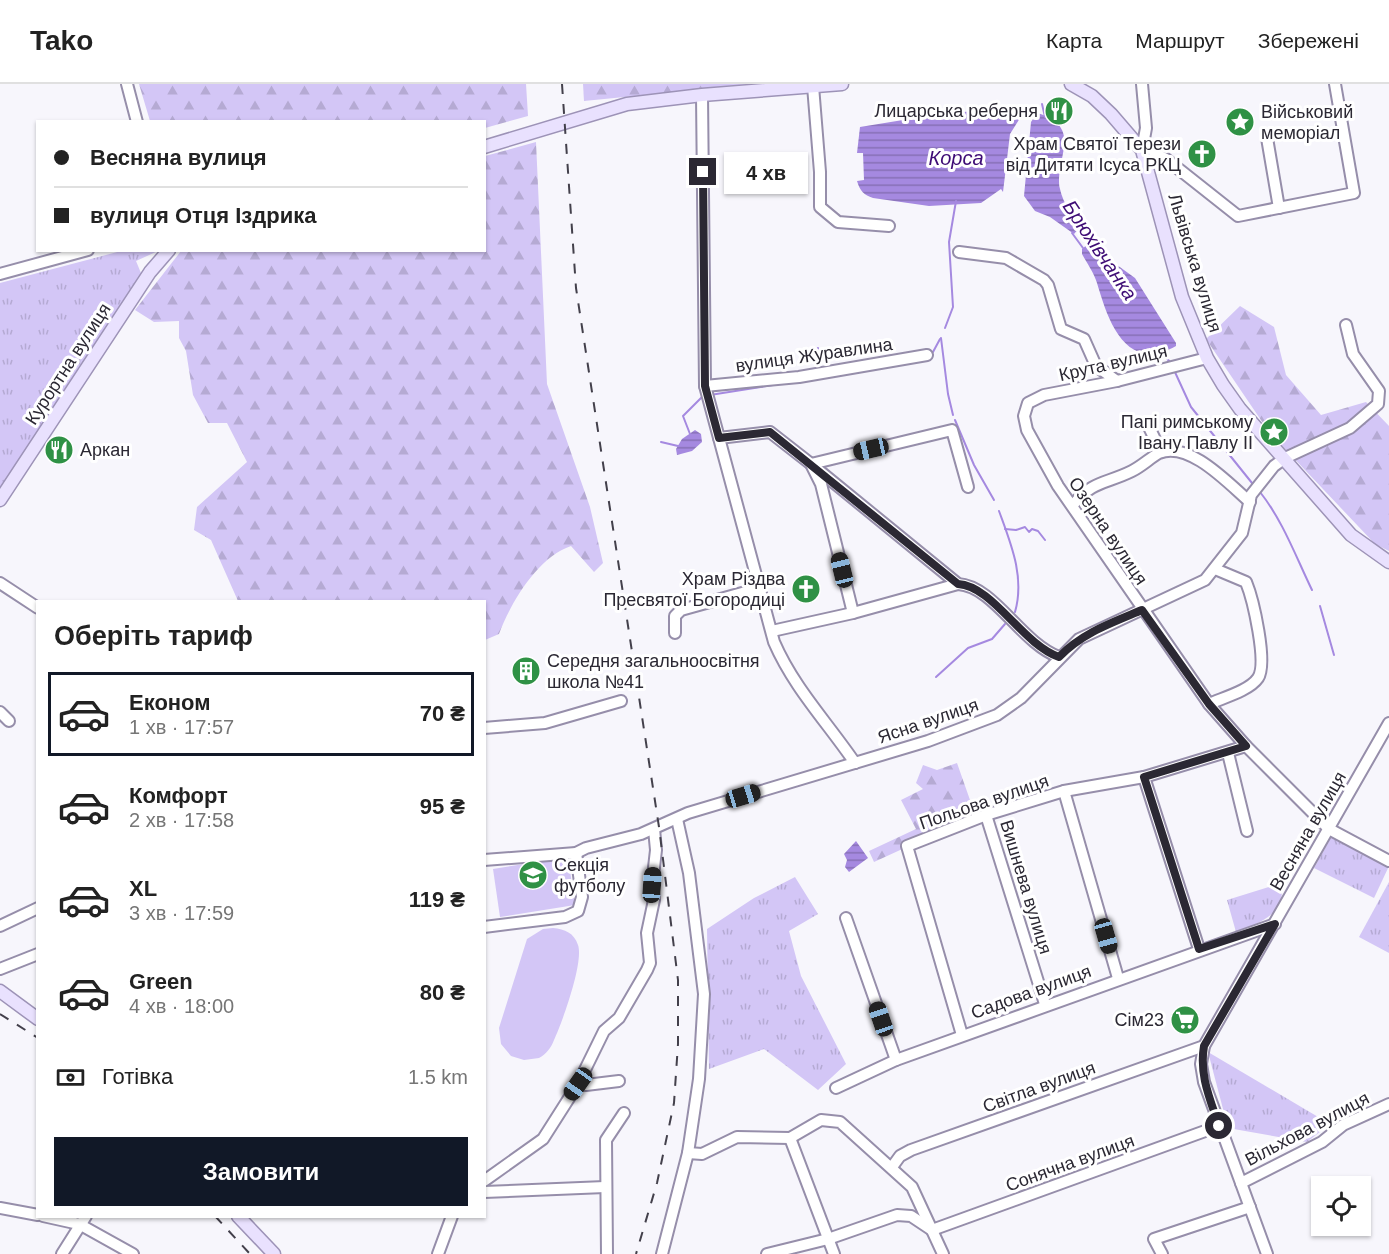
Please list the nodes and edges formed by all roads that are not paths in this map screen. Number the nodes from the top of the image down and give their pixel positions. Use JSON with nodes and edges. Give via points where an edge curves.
{"nodes":[{"id":1,"x":127,"y":84,"type":"edge"},
{"id":2,"x":842,"y":84,"type":"edge"},
{"id":3,"x":1071,"y":84,"type":"edge"},
{"id":4,"x":1142,"y":84,"type":"edge"},
{"id":5,"x":1335,"y":84,"type":"edge"},
{"id":6,"x":813,"y":86,"type":"junction"},
{"id":7,"x":702,"y":94,"type":"junction"},
{"id":8,"x":1145,"y":118,"type":"junction"},
{"id":9,"x":136,"y":120,"type":"edge"},
{"id":10,"x":1124,"y":127,"type":"junction"},
{"id":11,"x":1267,"y":138,"type":"dead end"},
{"id":12,"x":486,"y":146,"type":"edge"},
{"id":13,"x":1142,"y":150,"type":"junction"},
{"id":14,"x":1279,"y":208,"type":"junction"},
{"id":15,"x":889,"y":226,"type":"dead end"},
{"id":16,"x":81,"y":252,"type":"edge"},
{"id":17,"x":167,"y":252,"type":"edge"},
{"id":18,"x":960,"y":252,"type":"dead end"},
{"id":19,"x":0,"y":274,"type":"edge"},
{"id":20,"x":1346,"y":325,"type":"dead end"},
{"id":21,"x":927,"y":355,"type":"dead end"},
{"id":22,"x":1207,"y":358,"type":"junction"},
{"id":23,"x":1117,"y":381,"type":"junction"},
{"id":24,"x":705,"y":386,"type":"junction"},
{"id":25,"x":1028,"y":403,"type":"joint"},
{"id":26,"x":1149,"y":427,"type":"dead end"},
{"id":27,"x":719,"y":438,"type":"junction"},
{"id":28,"x":1161,"y":452,"type":"junction"},
{"id":29,"x":1285,"y":458,"type":"junction"},
{"id":30,"x":811,"y":464,"type":"junction"},
{"id":31,"x":968,"y":487,"type":"dead end"},
{"id":32,"x":0,"y":500,"type":"edge"},
{"id":33,"x":1250,"y":501,"type":"junction"},
{"id":34,"x":1073,"y":505,"type":"junction"},
{"id":35,"x":1389,"y":562,"type":"edge"},
{"id":36,"x":1215,"y":569,"type":"junction"},
{"id":37,"x":0,"y":583,"type":"edge"},
{"id":38,"x":958,"y":584,"type":"junction"},
{"id":39,"x":760,"y":588,"type":"junction"},
{"id":40,"x":36,"y":607,"type":"edge"},
{"id":41,"x":1142,"y":610,"type":"junction"},
{"id":42,"x":853,"y":613,"type":"junction"},
{"id":43,"x":772,"y":631,"type":"junction"},
{"id":44,"x":675,"y":633,"type":"dead end"},
{"id":45,"x":1059,"y":657,"type":"junction"},
{"id":46,"x":621,"y":701,"type":"dead end"},
{"id":47,"x":1209,"y":704,"type":"junction"},
{"id":48,"x":0,"y":712,"type":"edge"},
{"id":49,"x":9,"y":721,"type":"dead end"},
{"id":50,"x":1389,"y":723,"type":"edge"},
{"id":51,"x":486,"y":728,"type":"edge"},
{"id":52,"x":1246,"y":746,"type":"junction"},
{"id":53,"x":1228,"y":753,"type":"junction"},
{"id":54,"x":855,"y":763,"type":"junction"},
{"id":55,"x":1144,"y":777,"type":"junction"},
{"id":56,"x":1064,"y":791,"type":"junction"},
{"id":57,"x":986,"y":815,"type":"junction"},
{"id":58,"x":676,"y":819,"type":"junction"},
{"id":59,"x":654,"y":829,"type":"junction"},
{"id":60,"x":1329,"y":829,"type":"junction"},
{"id":61,"x":1247,"y":831,"type":"dead end"},
{"id":62,"x":576,"y":853,"type":"junction"},
{"id":63,"x":486,"y":860,"type":"edge"},
{"id":64,"x":1389,"y":861,"type":"edge"},
{"id":65,"x":36,"y":909,"type":"edge"},
{"id":66,"x":846,"y":918,"type":"dead end"},
{"id":67,"x":1275,"y":924,"type":"junction"},
{"id":68,"x":0,"y":926,"type":"edge"},
{"id":69,"x":486,"y":927,"type":"edge"},
{"id":70,"x":1199,"y":949,"type":"junction"},
{"id":71,"x":36,"y":955,"type":"edge"},
{"id":72,"x":0,"y":969,"type":"edge"},
{"id":73,"x":1118,"y":978,"type":"junction"},
{"id":74,"x":0,"y":991,"type":"edge"},
{"id":75,"x":1045,"y":1004,"type":"junction"},
{"id":76,"x":36,"y":1018,"type":"edge"},
{"id":77,"x":962,"y":1035,"type":"junction"},
{"id":78,"x":1204,"y":1046,"type":"junction"},
{"id":79,"x":896,"y":1060,"type":"junction"},
{"id":80,"x":619,"y":1080,"type":"dead end"},
{"id":81,"x":578,"y":1084,"type":"junction"},
{"id":82,"x":836,"y":1088,"type":"dead end"},
{"id":83,"x":1389,"y":1104,"type":"edge"},
{"id":84,"x":624,"y":1113,"type":"dead end"},
{"id":85,"x":1219,"y":1126,"type":"junction"},
{"id":86,"x":790,"y":1138,"type":"junction"},
{"id":87,"x":688,"y":1153,"type":"junction"},
{"id":88,"x":892,"y":1167,"type":"junction"},
{"id":89,"x":486,"y":1180,"type":"edge"},
{"id":90,"x":1241,"y":1183,"type":"junction"},
{"id":91,"x":605,"y":1187,"type":"junction"},
{"id":92,"x":486,"y":1192,"type":"edge"},
{"id":93,"x":1250,"y":1207,"type":"junction"},
{"id":94,"x":0,"y":1208,"type":"edge"},
{"id":95,"x":36,"y":1215,"type":"edge"},
{"id":96,"x":62,"y":1218,"type":"edge"},
{"id":97,"x":240,"y":1218,"type":"edge"},
{"id":98,"x":451,"y":1218,"type":"edge"},
{"id":99,"x":82,"y":1220,"type":"edge"},
{"id":100,"x":932,"y":1230,"type":"junction"},
{"id":101,"x":828,"y":1239,"type":"junction"},
{"id":102,"x":63,"y":1254,"type":"edge"},
{"id":103,"x":133,"y":1254,"type":"edge"},
{"id":104,"x":274,"y":1254,"type":"edge"},
{"id":105,"x":438,"y":1254,"type":"edge"},
{"id":106,"x":607,"y":1254,"type":"edge"},
{"id":107,"x":662,"y":1254,"type":"edge"},
{"id":108,"x":767,"y":1254,"type":"edge"},
{"id":109,"x":834,"y":1254,"type":"edge"},
{"id":110,"x":943,"y":1254,"type":"edge"},
{"id":111,"x":1162,"y":1254,"type":"edge"},
{"id":112,"x":1267,"y":1254,"type":"edge"}],
"edges":[{"from":1,"to":9,"type":"street"},
{"from":2,"to":6,"type":"main road"},
{"from":3,"to":10,"type":"main road","via":[[1092,96]]},
{"from":4,"to":8,"type":"street","name":"Львівська вулиця"},
{"from":5,"to":14,"type":"street","via":[[1354,193]]},
{"from":6,"to":7,"type":"main road"},
{"from":6,"to":15,"type":"street","via":[[820,207],[838,222]]},
{"from":7,"to":12,"type":"main road","via":[[627,104]]},
{"from":7,"to":24,"type":"street"},
{"from":8,"to":10,"type":"street","via":[[1132,130]]},
{"from":8,"to":13,"type":"street","name":"Львівська вулиця"},
{"from":10,"to":13,"type":"main road"},
{"from":11,"to":14,"type":"street"},
{"from":13,"to":14,"type":"street","via":[[1166,159],[1238,216]]},
{"from":13,"to":22,"type":"main road","name":"Львівська вулиця","via":[[1182,297]]},
{"from":16,"to":19,"type":"street"},
{"from":17,"to":32,"type":"main road","name":"Курортна вулиця","via":[[150,272]]},
{"from":18,"to":23,"type":"street","via":[[1006,258],[1044,280],[1061,329],[1084,339],[1096,366]]},
{"from":20,"to":29,"type":"street","name":"Ясна вулиця","via":[[1353,354],[1379,391],[1378,404],[1350,428]]},
{"from":21,"to":24,"type":"street","name":"вулиця Журавлина","via":[[799,377]]},
{"from":22,"to":23,"type":"street","name":"Крута вулиця"},
{"from":22,"to":29,"type":"main road","name":"Львівська вулиця","via":[[1240,409]]},
{"from":23,"to":25,"type":"street","name":"Крута вулиця"},
{"from":24,"to":27,"type":"street"},
{"from":25,"to":34,"type":"street","name":"Озерна вулиця","via":[[1024,416],[1027,430]]},
{"from":26,"to":28,"type":"street"},
{"from":27,"to":30,"type":"street","via":[[770,432]]},
{"from":27,"to":39,"type":"street"},
{"from":28,"to":33,"type":"street","via":[[1178,451],[1195,458]]},
{"from":28,"to":34,"type":"street","via":[[1132,471],[1085,491]]},
{"from":29,"to":33,"type":"street","name":"Ясна вулиця","via":[[1259,483]]},
{"from":29,"to":35,"type":"main road","name":"Львівська вулиця","via":[[1351,535]]},
{"from":30,"to":31,"type":"street","via":[[952,430]]},
{"from":30,"to":38,"type":"street"},
{"from":30,"to":42,"type":"street","via":[[821,484]]},
{"from":33,"to":36,"type":"street","name":"Ясна вулиця","via":[[1242,533]]},
{"from":34,"to":41,"type":"street","name":"Озерна вулиця"},
{"from":36,"to":41,"type":"street","name":"Ясна вулиця","via":[[1193,588]]},
{"from":36,"to":47,"type":"street","via":[[1246,582],[1256,615],[1260,674],[1252,683]]},
{"from":37,"to":40,"type":"street"},
{"from":38,"to":42,"type":"street"},
{"from":38,"to":45,"type":"street","via":[[968,584],[1001,609],[1040,649]]},
{"from":39,"to":43,"type":"street"},
{"from":39,"to":44,"type":"street","via":[[681,610],[675,616]]},
{"from":41,"to":45,"type":"street","name":"Ясна вулиця","via":[[1095,629]]},
{"from":41,"to":47,"type":"street","name":"Озерна вулиця"},
{"from":42,"to":43,"type":"street"},
{"from":43,"to":54,"type":"street","via":[[784,665]]},
{"from":45,"to":54,"type":"street","name":"Ясна вулиця","via":[[1021,698],[998,715]]},
{"from":46,"to":51,"type":"street","via":[[545,723]]},
{"from":47,"to":52,"type":"street","name":"Озерна вулиця"},
{"from":48,"to":49,"type":"street"},
{"from":50,"to":60,"type":"street","name":"Весняна вулиця"},
{"from":52,"to":53,"type":"street","name":"Польова вулиця"},
{"from":52,"to":60,"type":"street","name":"Озерна вулиця"},
{"from":53,"to":55,"type":"street","name":"Польова вулиця"},
{"from":53,"to":61,"type":"street"},
{"from":54,"to":58,"type":"street","name":"Ясна вулиця"},
{"from":55,"to":56,"type":"street","name":"Польова вулиця"},
{"from":55,"to":70,"type":"street"},
{"from":56,"to":57,"type":"street","name":"Польова вулиця"},
{"from":56,"to":73,"type":"street"},
{"from":57,"to":75,"type":"street","name":"Вишнева вулиця"},
{"from":57,"to":77,"type":"street","name":"Польова вулиця","via":[[907,846]]},
{"from":58,"to":59,"type":"street","name":"Ясна вулиця"},
{"from":58,"to":87,"type":"street","via":[[689,873],[704,994],[699,1079]]},
{"from":59,"to":62,"type":"street","name":"Ясна вулиця"},
{"from":59,"to":81,"type":"street","via":[[654,900],[647,933],[650,963],[619,1018],[604,1031]]},
{"from":60,"to":64,"type":"street","name":"Озерна вулиця"},
{"from":60,"to":67,"type":"street","name":"Весняна вулиця"},
{"from":62,"to":63,"type":"street","name":"Ясна вулиця"},
{"from":62,"to":69,"type":"street","via":[[582,897],[574,914]]},
{"from":65,"to":68,"type":"street"},
{"from":66,"to":79,"type":"street"},
{"from":67,"to":70,"type":"street","name":"Садова вулиця"},
{"from":67,"to":78,"type":"street","name":"Весняна вулиця"},
{"from":70,"to":73,"type":"street","name":"Садова вулиця"},
{"from":71,"to":72,"type":"street"},
{"from":73,"to":75,"type":"street","name":"Садова вулиця"},
{"from":74,"to":76,"type":"main road"},
{"from":75,"to":77,"type":"street","name":"Садова вулиця"},
{"from":77,"to":79,"type":"street","name":"Садова вулиця"},
{"from":78,"to":85,"type":"street","name":"Весняна вулиця","via":[[1204,1082]]},
{"from":78,"to":88,"type":"street","name":"Світла вулиця","via":[[911,1150]]},
{"from":79,"to":82,"type":"street","name":"Садова вулиця"},
{"from":80,"to":81,"type":"street"},
{"from":81,"to":89,"type":"street","via":[[543,1140]]},
{"from":83,"to":90,"type":"street","name":"Вільхова вулиця","via":[[1343,1125],[1322,1142]]},
{"from":84,"to":91,"type":"street","via":[[606,1140]]},
{"from":85,"to":90,"type":"street","name":"Весняна вулиця"},
{"from":85,"to":100,"type":"street","name":"Сонячна вулиця"},
{"from":86,"to":87,"type":"street","via":[[737,1137],[702,1154]]},
{"from":86,"to":88,"type":"street","via":[[821,1120],[831,1119],[840,1122]]},
{"from":86,"to":101,"type":"street"},
{"from":87,"to":107,"type":"street"},
{"from":88,"to":100,"type":"street","via":[[912,1187]]},
{"from":90,"to":93,"type":"street","name":"Весняна вулиця"},
{"from":91,"to":92,"type":"street"},
{"from":91,"to":106,"type":"street"},
{"from":93,"to":111,"type":"street","via":[[1154,1239]]},
{"from":93,"to":112,"type":"street","name":"Весняна вулиця"},
{"from":94,"to":95,"type":"street"},
{"from":96,"to":99,"type":"street"},
{"from":97,"to":104,"type":"main road"},
{"from":98,"to":105,"type":"street"},
{"from":99,"to":102,"type":"street"},
{"from":99,"to":103,"type":"street"},
{"from":100,"to":101,"type":"street","via":[[911,1216],[897,1215]]},
{"from":100,"to":110,"type":"street"},
{"from":101,"to":108,"type":"street"},
{"from":101,"to":109,"type":"street"}]}
